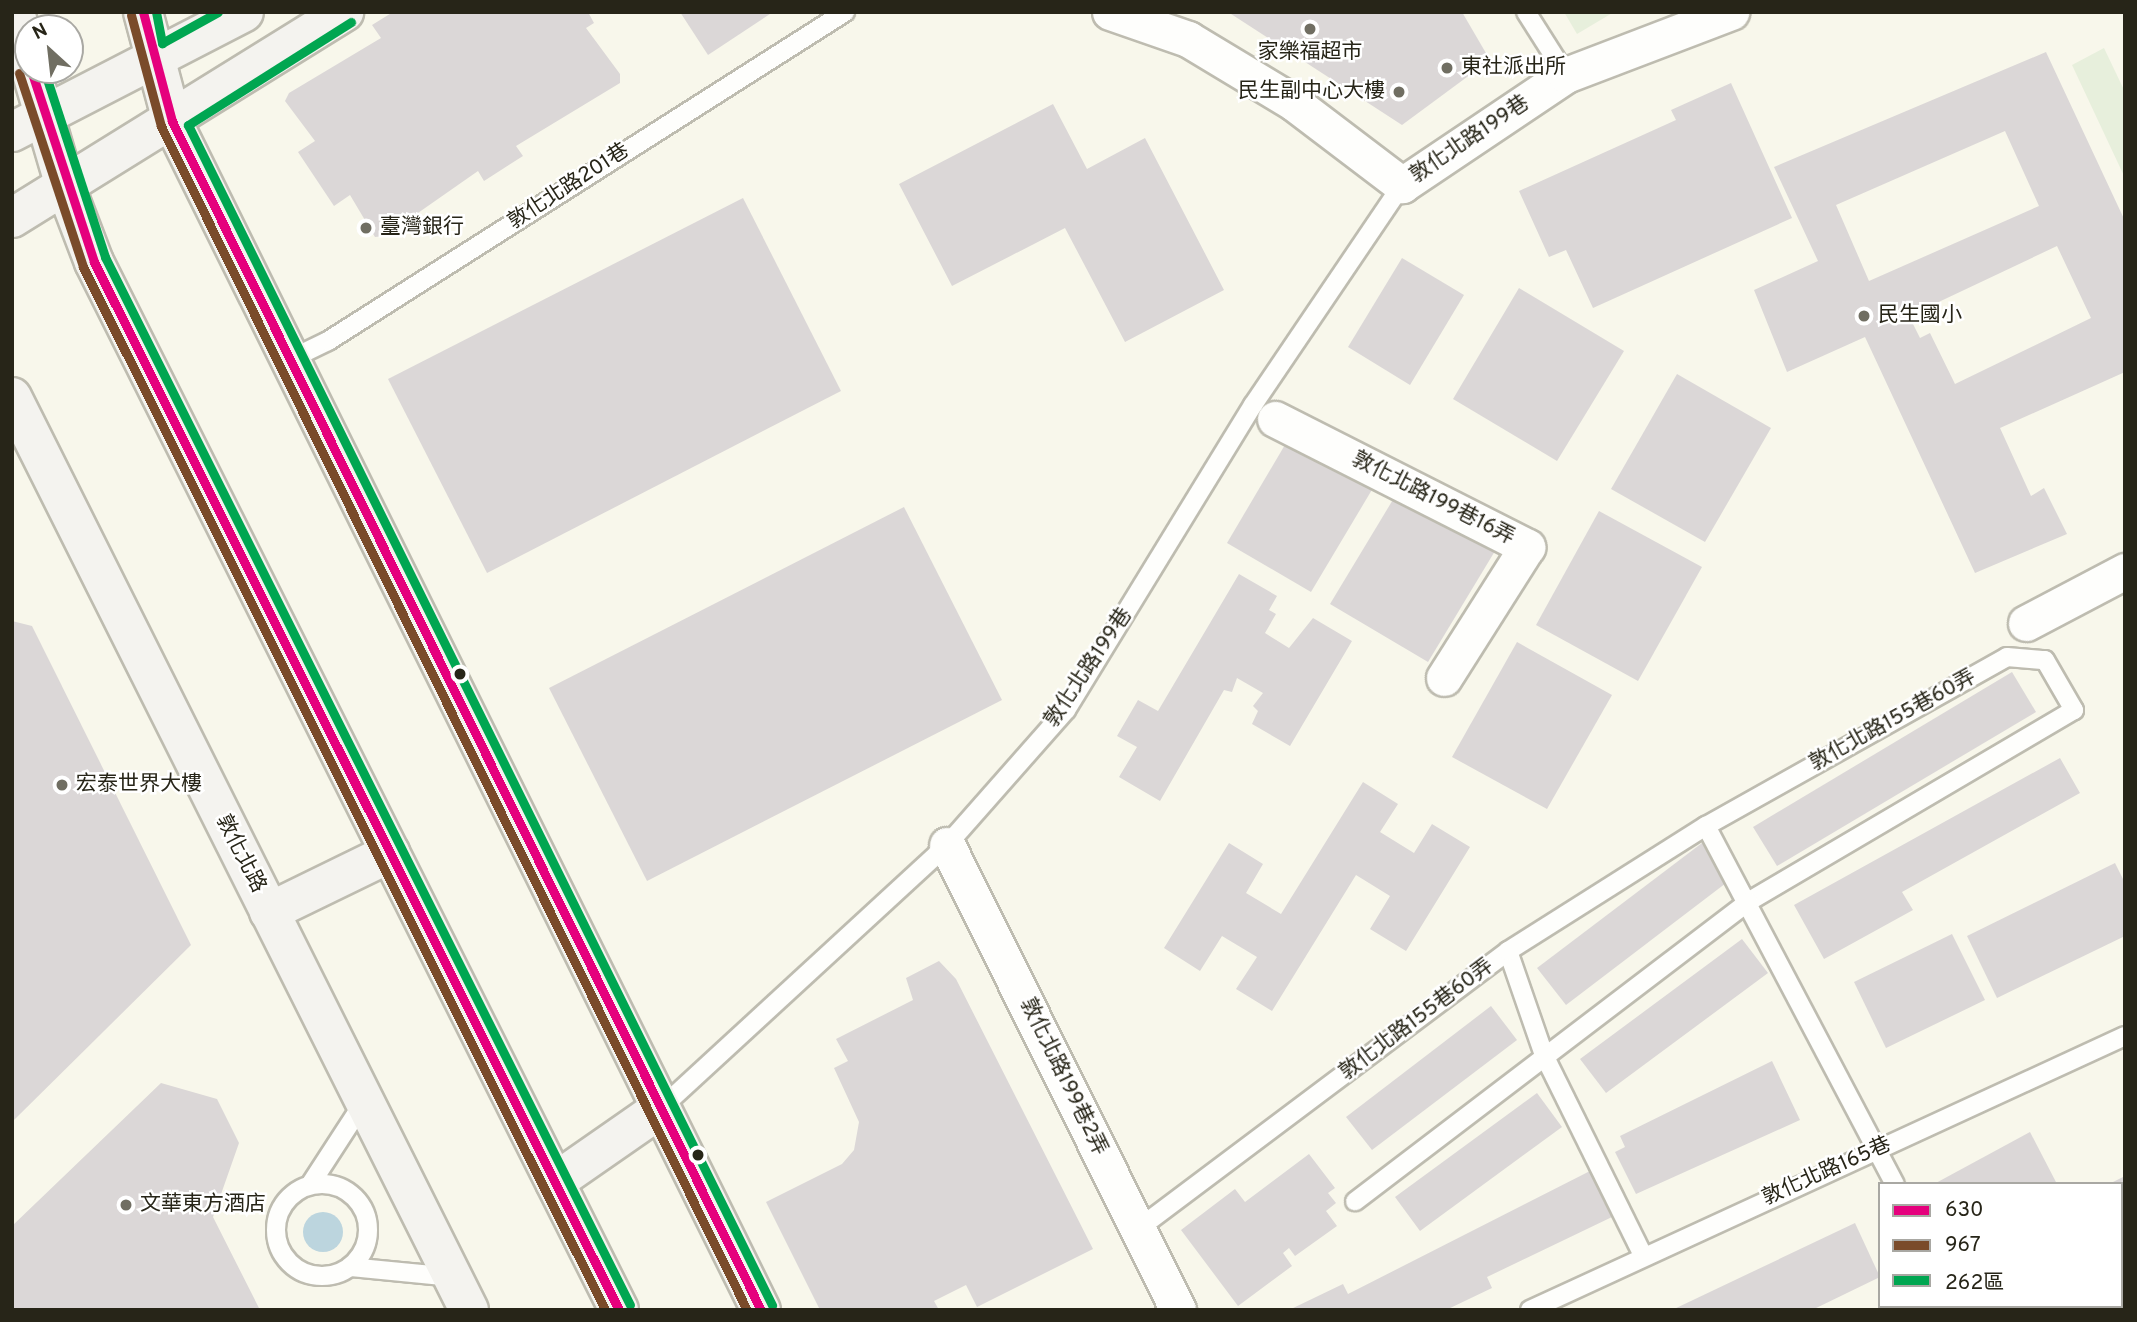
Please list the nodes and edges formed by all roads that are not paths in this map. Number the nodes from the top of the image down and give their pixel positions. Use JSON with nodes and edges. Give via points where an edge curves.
{"nodes":[{"id":1,"x":143,"y":12,"type":"edge"},
{"id":2,"x":244,"y":12,"type":"edge"},
{"id":3,"x":344,"y":12,"type":"edge"},
{"id":4,"x":845,"y":12,"type":"edge"},
{"id":5,"x":1110,"y":12,"type":"edge"},
{"id":6,"x":1526,"y":12,"type":"edge"},
{"id":7,"x":1731,"y":12,"type":"edge"},
{"id":8,"x":154,"y":62,"type":"junction"},
{"id":9,"x":1566,"y":75,"type":"junction"},
{"id":10,"x":31,"y":84,"type":"edge"},
{"id":11,"x":172,"y":121,"type":"junction"},
{"id":12,"x":28,"y":125,"type":"edge"},
{"id":13,"x":65,"y":186,"type":"junction"},
{"id":14,"x":1402,"y":186,"type":"junction"},
{"id":15,"x":12,"y":218,"type":"edge"},
{"id":16,"x":291,"y":359,"type":"junction"},
{"id":17,"x":15,"y":407,"type":"edge"},
{"id":18,"x":1275,"y":419,"type":"dead end"},
{"id":19,"x":2121,"y":582,"type":"edge"},
{"id":20,"x":2026,"y":622,"type":"dead end"},
{"id":21,"x":1444,"y":678,"type":"dead end"},
{"id":22,"x":1706,"y":826,"type":"junction"},
{"id":23,"x":947,"y":845,"type":"junction"},
{"id":24,"x":390,"y":853,"type":"junction"},
{"id":25,"x":1748,"y":902,"type":"junction"},
{"id":26,"x":269,"y":912,"type":"junction"},
{"id":27,"x":1508,"y":951,"type":"junction"},
{"id":28,"x":2125,"y":1035,"type":"edge"},
{"id":29,"x":1544,"y":1055,"type":"junction"},
{"id":30,"x":364,"y":1102,"type":"junction"},
{"id":31,"x":660,"y":1110,"type":"junction"},
{"id":32,"x":1878,"y":1149,"type":"junction"},
{"id":33,"x":555,"y":1182,"type":"junction"},
{"id":34,"x":1894,"y":1182,"type":"edge"},
{"id":35,"x":310,"y":1185,"type":"junction"},
{"id":36,"x":1355,"y":1202,"type":"dead end"},
{"id":37,"x":1138,"y":1229,"type":"junction"},
{"id":38,"x":1643,"y":1255,"type":"junction"},
{"id":39,"x":350,"y":1267,"type":"junction"},
{"id":40,"x":461,"y":1294,"type":"edge"},
{"id":41,"x":619,"y":1310,"type":"edge"},
{"id":42,"x":761,"y":1310,"type":"edge"},
{"id":43,"x":1178,"y":1310,"type":"edge"},
{"id":44,"x":1530,"y":1310,"type":"edge"}],
"edges":[{"from":1,"to":8,"type":"main road"},
{"from":2,"to":8,"type":"main road"},
{"from":3,"to":11,"type":"main road"},
{"from":4,"to":16,"type":"lane","name":"敦化北路201巷","via":[[328,341]]},
{"from":5,"to":14,"type":"street","name":"敦化北路199巷","via":[[1188,39],[1294,103]]},
{"from":6,"to":9,"type":"lane"},
{"from":7,"to":9,"type":"street","name":"敦化北路199巷"},
{"from":8,"to":11,"type":"main road"},
{"from":8,"to":12,"type":"main road"},
{"from":9,"to":14,"type":"street","name":"敦化北路199巷"},
{"from":10,"to":12,"type":"main road"},
{"from":11,"to":13,"type":"main road"},
{"from":11,"to":16,"type":"main road"},
{"from":12,"to":13,"type":"main road"},
{"from":13,"to":15,"type":"main road"},
{"from":13,"to":24,"type":"main road","via":[[94,262]]},
{"from":14,"to":23,"type":"lane","name":"敦化北路199巷","via":[[1253,405],[1066,710]]},
{"from":16,"to":31,"type":"main road"},
{"from":17,"to":26,"type":"main road","name":"敦化北路"},
{"from":18,"to":21,"type":"street","name":"敦化北路199巷16弄","via":[[1527,547]]},
{"from":19,"to":20,"type":"street"},
{"from":22,"to":25,"type":"lane"},
{"from":22,"to":25,"type":"lane","name":"敦化北路155巷60弄","via":[[2007,657],[2045,660],[2074,710]]},
{"from":22,"to":27,"type":"lane","name":"敦化北路155巷60弄"},
{"from":23,"to":31,"type":"lane","name":"敦化北路199巷"},
{"from":23,"to":37,"type":"street","name":"敦化北路199巷2弄"},
{"from":24,"to":26,"type":"main road"},
{"from":24,"to":33,"type":"main road"},
{"from":25,"to":29,"type":"lane"},
{"from":25,"to":32,"type":"lane"},
{"from":26,"to":30,"type":"main road","name":"敦化北路"},
{"from":27,"to":29,"type":"lane"},
{"from":27,"to":37,"type":"lane","name":"敦化北路155巷60弄"},
{"from":28,"to":32,"type":"lane","name":"敦化北路165巷"},
{"from":29,"to":36,"type":"lane"},
{"from":29,"to":38,"type":"lane"},
{"from":30,"to":35,"type":"lane"},
{"from":30,"to":40,"type":"main road","name":"敦化北路"},
{"from":31,"to":33,"type":"main road"},
{"from":31,"to":42,"type":"main road"},
{"from":32,"to":34,"type":"lane"},
{"from":32,"to":38,"type":"lane","name":"敦化北路165巷"},
{"from":33,"to":41,"type":"main road"},
{"from":35,"to":39,"type":"lane","via":[[339,1187],[362,1206],[368,1235]]},
{"from":35,"to":39,"type":"lane","via":[[284,1204],[277,1217],[279,1248],[287,1261],[315,1276]]},
{"from":37,"to":43,"type":"street","name":"敦化北路199巷2弄"},
{"from":38,"to":44,"type":"lane","name":"敦化北路165巷"},
{"from":39,"to":40,"type":"lane"}]}
